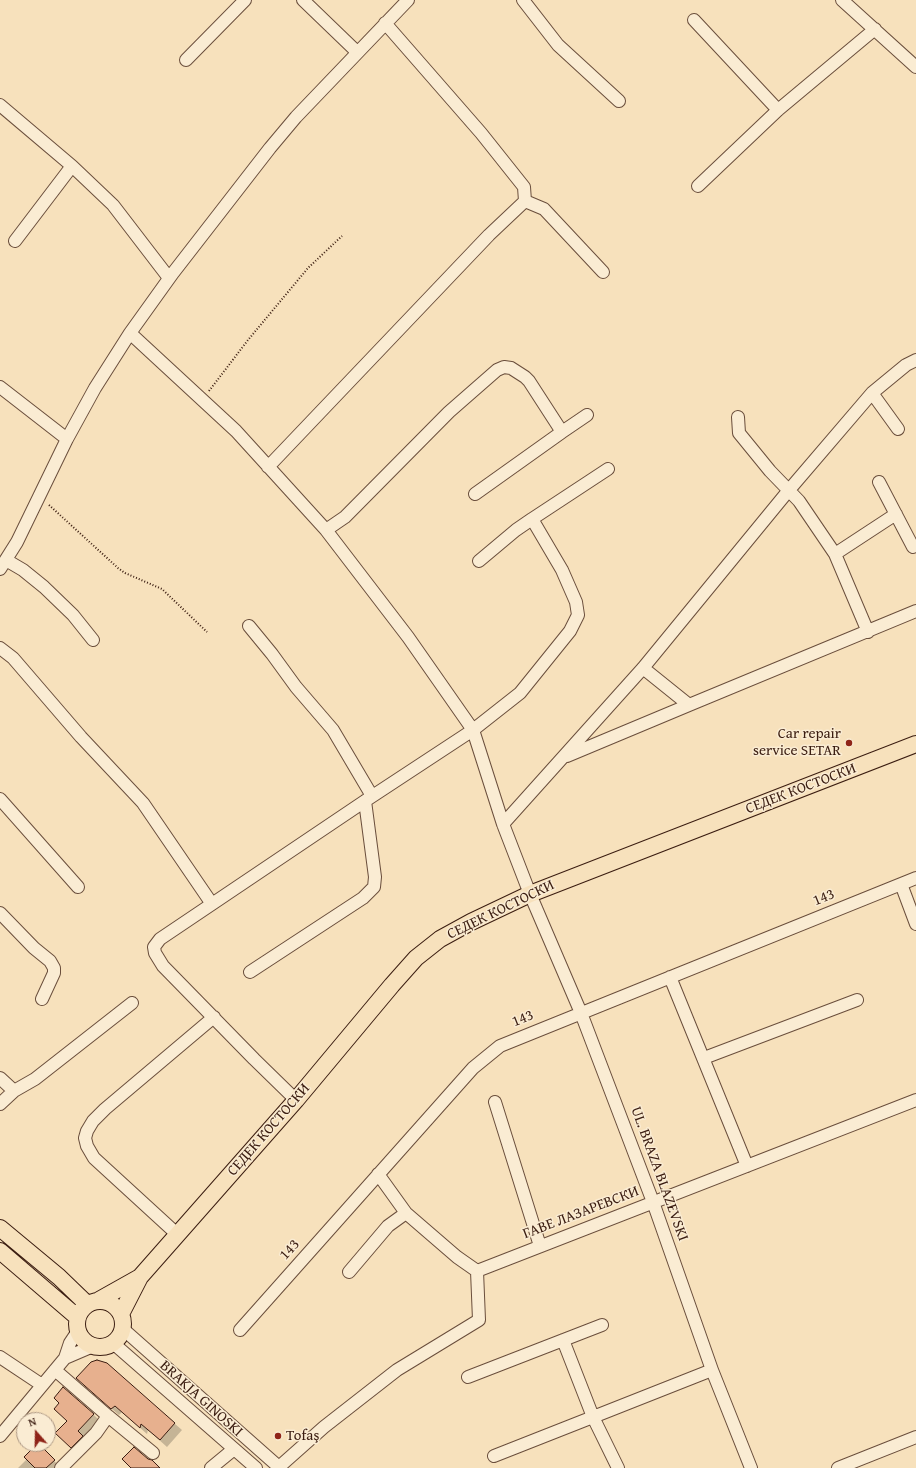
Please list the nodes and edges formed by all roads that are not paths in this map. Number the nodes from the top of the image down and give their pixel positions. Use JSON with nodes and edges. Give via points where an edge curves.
{"nodes":[{"id":1,"x":245,"y":0,"type":"edge"},
{"id":2,"x":303,"y":0,"type":"edge"},
{"id":3,"x":408,"y":0,"type":"edge"},
{"id":4,"x":523,"y":0,"type":"edge"},
{"id":5,"x":842,"y":0,"type":"edge"},
{"id":6,"x":694,"y":20,"type":"dead end"},
{"id":7,"x":385,"y":23,"type":"junction"},
{"id":8,"x":875,"y":29,"type":"junction"},
{"id":9,"x":357,"y":52,"type":"junction"},
{"id":10,"x":186,"y":60,"type":"dead end"},
{"id":11,"x":916,"y":66,"type":"edge"},
{"id":12,"x":618,"y":101,"type":"dead end"},
{"id":13,"x":0,"y":105,"type":"edge"},
{"id":14,"x":778,"y":110,"type":"junction"},
{"id":15,"x":72,"y":166,"type":"junction"},
{"id":16,"x":698,"y":186,"type":"dead end"},
{"id":17,"x":525,"y":201,"type":"junction"},
{"id":18,"x":15,"y":241,"type":"dead end"},
{"id":19,"x":603,"y":272,"type":"dead end"},
{"id":20,"x":170,"y":278,"type":"junction"},
{"id":21,"x":130,"y":332,"type":"junction"},
{"id":22,"x":916,"y":360,"type":"edge"},
{"id":23,"x":0,"y":386,"type":"edge"},
{"id":24,"x":872,"y":393,"type":"junction"},
{"id":25,"x":587,"y":416,"type":"dead end"},
{"id":26,"x":738,"y":417,"type":"dead end"},
{"id":27,"x":898,"y":429,"type":"dead end"},
{"id":28,"x":562,"y":432,"type":"junction"},
{"id":29,"x":67,"y":439,"type":"junction"},
{"id":30,"x":268,"y":467,"type":"junction"},
{"id":31,"x":608,"y":469,"type":"dead end"},
{"id":32,"x":880,"y":482,"type":"dead end"},
{"id":33,"x":789,"y":490,"type":"junction"},
{"id":34,"x":475,"y":494,"type":"dead end"},
{"id":35,"x":896,"y":514,"type":"junction"},
{"id":36,"x":532,"y":519,"type":"junction"},
{"id":37,"x":326,"y":530,"type":"junction"},
{"id":38,"x":913,"y":548,"type":"dead end"},
{"id":39,"x":835,"y":554,"type":"junction"},
{"id":40,"x":479,"y":561,"type":"dead end"},
{"id":41,"x":3,"y":564,"type":"edge"},
{"id":42,"x":916,"y":611,"type":"edge"},
{"id":43,"x":249,"y":626,"type":"dead end"},
{"id":44,"x":868,"y":632,"type":"junction"},
{"id":45,"x":93,"y":640,"type":"dead end"},
{"id":46,"x":0,"y":648,"type":"edge"},
{"id":47,"x":644,"y":668,"type":"junction"},
{"id":48,"x":689,"y":705,"type":"junction"},
{"id":49,"x":593,"y":724,"type":"junction"},
{"id":50,"x":474,"y":730,"type":"junction"},
{"id":51,"x":601,"y":741,"type":"junction"},
{"id":52,"x":916,"y":744,"type":"edge"},
{"id":53,"x":562,"y":758,"type":"junction"},
{"id":54,"x":368,"y":798,"type":"junction"},
{"id":55,"x":2,"y":804,"type":"edge"},
{"id":56,"x":503,"y":824,"type":"junction"},
{"id":57,"x":916,"y":878,"type":"edge"},
{"id":58,"x":901,"y":884,"type":"junction"},
{"id":59,"x":78,"y":887,"type":"dead end"},
{"id":60,"x":530,"y":894,"type":"junction"},
{"id":61,"x":212,"y":904,"type":"junction"},
{"id":62,"x":0,"y":913,"type":"edge"},
{"id":63,"x":916,"y":924,"type":"edge"},
{"id":64,"x":250,"y":972,"type":"dead end"},
{"id":65,"x":670,"y":977,"type":"junction"},
{"id":66,"x":42,"y":999,"type":"dead end"},
{"id":67,"x":857,"y":1000,"type":"dead end"},
{"id":68,"x":132,"y":1003,"type":"dead end"},
{"id":69,"x":581,"y":1013,"type":"junction"},
{"id":70,"x":214,"y":1017,"type":"junction"},
{"id":71,"x":704,"y":1058,"type":"junction"},
{"id":72,"x":0,"y":1078,"type":"edge"},
{"id":73,"x":14,"y":1091,"type":"junction"},
{"id":74,"x":296,"y":1100,"type":"junction"},
{"id":75,"x":916,"y":1100,"type":"edge"},
{"id":76,"x":495,"y":1102,"type":"dead end"},
{"id":77,"x":0,"y":1104,"type":"edge"},
{"id":78,"x":747,"y":1166,"type":"junction"},
{"id":79,"x":378,"y":1174,"type":"junction"},
{"id":80,"x":653,"y":1202,"type":"junction"},
{"id":81,"x":406,"y":1213,"type":"junction"},
{"id":82,"x":0,"y":1228,"type":"edge"},
{"id":83,"x":178,"y":1234,"type":"junction"},
{"id":84,"x":540,"y":1246,"type":"junction"},
{"id":85,"x":0,"y":1251,"type":"edge"},
{"id":86,"x":477,"y":1271,"type":"junction"},
{"id":87,"x":349,"y":1272,"type":"dead end"},
{"id":88,"x":140,"y":1277,"type":"junction"},
{"id":89,"x":93,"y":1302,"type":"junction"},
{"id":90,"x":122,"y":1321,"type":"junction"},
{"id":91,"x":77,"y":1324,"type":"junction"},
{"id":92,"x":602,"y":1325,"type":"dead end"},
{"id":93,"x":240,"y":1330,"type":"dead end"},
{"id":94,"x":563,"y":1340,"type":"junction"},
{"id":95,"x":113,"y":1343,"type":"junction"},
{"id":96,"x":93,"y":1346,"type":"junction"},
{"id":97,"x":0,"y":1357,"type":"edge"},
{"id":98,"x":65,"y":1358,"type":"junction"},
{"id":99,"x":55,"y":1370,"type":"junction"},
{"id":100,"x":712,"y":1370,"type":"junction"},
{"id":101,"x":468,"y":1378,"type":"dead end"},
{"id":102,"x":42,"y":1385,"type":"junction"},
{"id":103,"x":108,"y":1416,"type":"junction"},
{"id":104,"x":593,"y":1417,"type":"junction"},
{"id":105,"x":0,"y":1436,"type":"edge"},
{"id":106,"x":916,"y":1437,"type":"edge"},
{"id":107,"x":234,"y":1449,"type":"junction"},
{"id":108,"x":153,"y":1453,"type":"dead end"},
{"id":109,"x":494,"y":1456,"type":"dead end"},
{"id":110,"x":61,"y":1468,"type":"edge"},
{"id":111,"x":211,"y":1468,"type":"edge"},
{"id":112,"x":256,"y":1468,"type":"edge"},
{"id":113,"x":279,"y":1468,"type":"edge"},
{"id":114,"x":618,"y":1468,"type":"edge"},
{"id":115,"x":751,"y":1468,"type":"edge"},
{"id":116,"x":838,"y":1468,"type":"edge"}],
"edges":[{"from":1,"to":10,"type":"street"},
{"from":2,"to":9,"type":"street"},
{"from":3,"to":7,"type":"street"},
{"from":4,"to":12,"type":"street","via":[[558,45]]},
{"from":5,"to":8,"type":"street"},
{"from":6,"to":14,"type":"street"},
{"from":7,"to":9,"type":"street"},
{"from":7,"to":17,"type":"street","via":[[481,133],[524,187]]},
{"from":8,"to":11,"type":"street"},
{"from":8,"to":14,"type":"street"},
{"from":9,"to":20,"type":"street","via":[[270,148]]},
{"from":13,"to":15,"type":"street"},
{"from":14,"to":16,"type":"street"},
{"from":15,"to":18,"type":"street"},
{"from":15,"to":20,"type":"street","via":[[113,205]]},
{"from":17,"to":19,"type":"street","via":[[544,209]]},
{"from":17,"to":30,"type":"street","via":[[489,235]]},
{"from":20,"to":21,"type":"street"},
{"from":21,"to":29,"type":"street"},
{"from":21,"to":30,"type":"street","name":"UL. BRAZA BLAZEVSKI","via":[[236,431]]},
{"from":22,"to":24,"type":"street"},
{"from":23,"to":29,"type":"street"},
{"from":24,"to":27,"type":"street"},
{"from":24,"to":33,"type":"street"},
{"from":25,"to":28,"type":"street"},
{"from":26,"to":33,"type":"street","via":[[739,433]]},
{"from":28,"to":34,"type":"street"},
{"from":28,"to":37,"type":"street","via":[[529,381],[511,368],[504,367],[497,370],[438,423],[345,517]]},
{"from":29,"to":41,"type":"street","via":[[17,542]]},
{"from":30,"to":37,"type":"street","name":"UL. BRAZA BLAZEVSKI"},
{"from":31,"to":36,"type":"street"},
{"from":32,"to":35,"type":"street"},
{"from":33,"to":39,"type":"street"},
{"from":33,"to":47,"type":"street"},
{"from":35,"to":38,"type":"street"},
{"from":35,"to":39,"type":"street"},
{"from":36,"to":40,"type":"street"},
{"from":36,"to":50,"type":"street","via":[[562,570],[576,602],[578,615],[570,631],[520,693]]},
{"from":37,"to":50,"type":"street","name":"UL. BRAZA BLAZEVSKI","via":[[408,637]]},
{"from":39,"to":44,"type":"street"},
{"from":41,"to":45,"type":"street","via":[[23,570],[44,587],[73,615]]},
{"from":42,"to":44,"type":"street"},
{"from":43,"to":54,"type":"street","via":[[333,730]]},
{"from":44,"to":48,"type":"street"},
{"from":46,"to":61,"type":"street","via":[[13,658],[81,737],[143,803]]},
{"from":47,"to":48,"type":"street"},
{"from":47,"to":49,"type":"street"},
{"from":48,"to":51,"type":"street"},
{"from":49,"to":51,"type":"street"},
{"from":49,"to":53,"type":"street"},
{"from":50,"to":54,"type":"street"},
{"from":50,"to":56,"type":"street","name":"UL. BRAZA BLAZEVSKI"},
{"from":51,"to":53,"type":"street"},
{"from":52,"to":60,"type":"main road","name":"СЕДЕК КОСТОСКИ"},
{"from":53,"to":56,"type":"street"},
{"from":54,"to":61,"type":"street"},
{"from":54,"to":64,"type":"street","via":[[374,887],[363,898]]},
{"from":55,"to":59,"type":"street"},
{"from":56,"to":60,"type":"street","name":"UL. BRAZA BLAZEVSKI"},
{"from":57,"to":58,"type":"street","name":"143"},
{"from":58,"to":63,"type":"street"},
{"from":58,"to":65,"type":"street","name":"143"},
{"from":60,"to":69,"type":"street","name":"UL. BRAZA BLAZEVSKI"},
{"from":60,"to":74,"type":"main road","name":"СЕДЕК КОСТОСКИ","via":[[440,939],[416,958]]},
{"from":61,"to":70,"type":"street","via":[[160,939],[154,947],[163,966]]},
{"from":62,"to":66,"type":"street","via":[[50,961],[54,968]]},
{"from":65,"to":69,"type":"street","name":"143"},
{"from":65,"to":71,"type":"street"},
{"from":67,"to":71,"type":"street"},
{"from":68,"to":73,"type":"street","via":[[36,1079]]},
{"from":69,"to":79,"type":"street","name":"143","via":[[500,1046],[473,1068]]},
{"from":69,"to":80,"type":"street","name":"UL. BRAZA BLAZEVSKI"},
{"from":70,"to":74,"type":"street"},
{"from":70,"to":83,"type":"street","via":[[105,1108],[93,1121],[85,1138],[94,1158]]},
{"from":71,"to":78,"type":"street"},
{"from":72,"to":73,"type":"street"},
{"from":73,"to":77,"type":"street"},
{"from":74,"to":83,"type":"main road","name":"СЕДЕК КОСТОСКИ"},
{"from":75,"to":78,"type":"street","name":"ГАВЕ ЛАЗАРЕВСКИ"},
{"from":76,"to":84,"type":"street"},
{"from":78,"to":80,"type":"street","name":"ГАВЕ ЛАЗАРЕВСКИ"},
{"from":79,"to":81,"type":"street"},
{"from":79,"to":93,"type":"street","name":"143"},
{"from":80,"to":84,"type":"street","name":"ГАВЕ ЛАЗАРЕВСКИ"},
{"from":80,"to":100,"type":"street","name":"UL. BRAZA BLAZEVSKI"},
{"from":81,"to":86,"type":"street"},
{"from":81,"to":87,"type":"street","via":[[388,1226]]},
{"from":82,"to":89,"type":"main road","name":"BRAKJA GINOSKI","via":[[59,1278]]},
{"from":83,"to":88,"type":"main road","name":"СЕДЕК КОСТОСКИ"},
{"from":84,"to":86,"type":"street","name":"ГАВЕ ЛАЗАРЕВСКИ"},
{"from":85,"to":91,"type":"main road"},
{"from":86,"to":113,"type":"street","via":[[478,1320],[397,1370],[324,1427]]},
{"from":88,"to":89,"type":"main road"},
{"from":88,"to":90,"type":"main road"},
{"from":89,"to":90,"type":"main road","name":"BRAKJA GINOSKI","via":[[112,1304]]},
{"from":89,"to":91,"type":"main road","via":[[80,1312]]},
{"from":90,"to":95,"type":"main road","via":[[117,1339]]},
{"from":90,"to":113,"type":"street","name":"BRAKJA GINOSKI"},
{"from":91,"to":96,"type":"main road","via":[[81,1337]]},
{"from":91,"to":98,"type":"street"},
{"from":92,"to":94,"type":"street"},
{"from":94,"to":101,"type":"street"},
{"from":94,"to":104,"type":"street"},
{"from":95,"to":96,"type":"main road","via":[[107,1346]]},
{"from":95,"to":107,"type":"street","name":"BRAKJA GINOSKI"},
{"from":96,"to":98,"type":"street"},
{"from":97,"to":102,"type":"street"},
{"from":98,"to":99,"type":"street"},
{"from":99,"to":102,"type":"street"},
{"from":99,"to":103,"type":"street"},
{"from":100,"to":104,"type":"street"},
{"from":100,"to":115,"type":"street","name":"UL. BRAZA BLAZEVSKI"},
{"from":102,"to":105,"type":"street"},
{"from":103,"to":108,"type":"street"},
{"from":103,"to":110,"type":"street","via":[[96,1433]]},
{"from":104,"to":109,"type":"street"},
{"from":104,"to":114,"type":"street"},
{"from":106,"to":116,"type":"street"},
{"from":107,"to":111,"type":"street"},
{"from":107,"to":112,"type":"street","name":"BRAKJA GINOSKI"}]}
